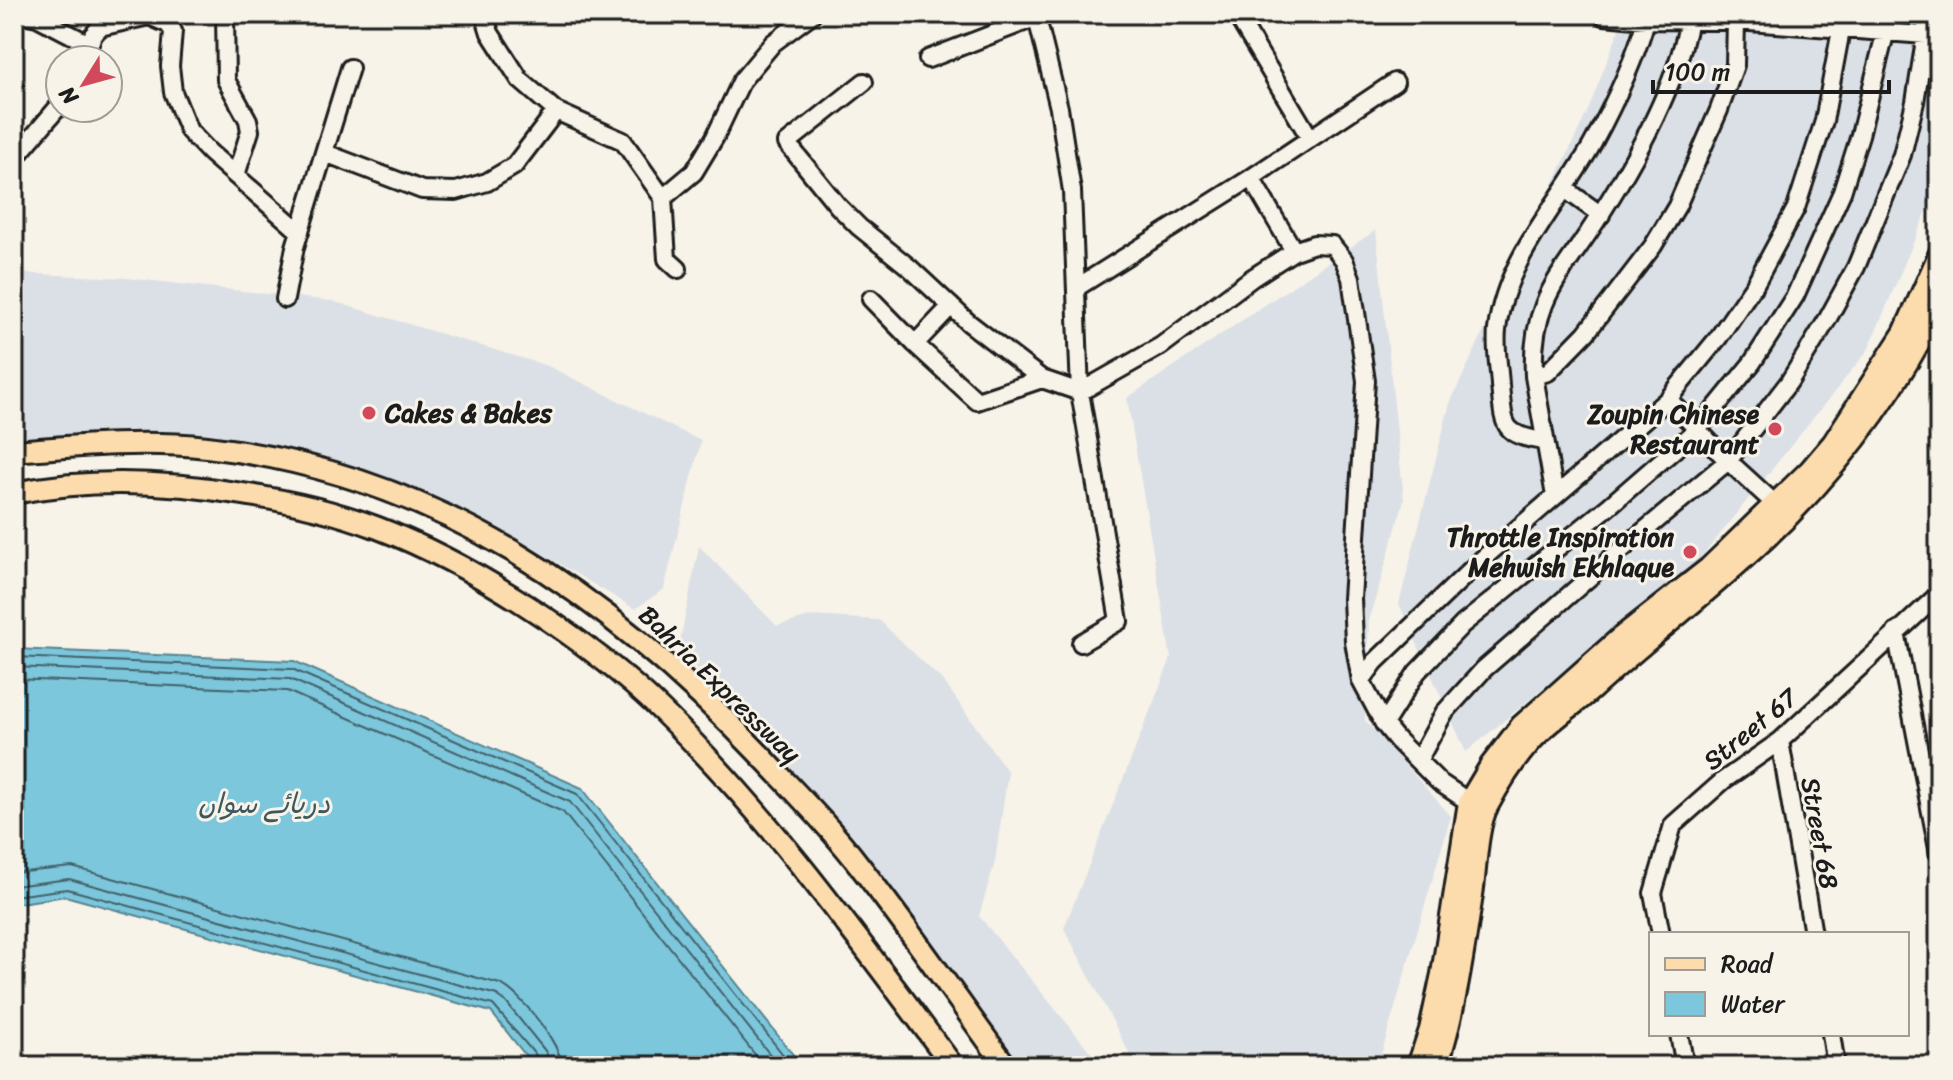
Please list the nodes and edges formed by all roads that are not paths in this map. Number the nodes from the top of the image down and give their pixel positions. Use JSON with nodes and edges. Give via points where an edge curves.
{"nodes":[{"id":1,"x":23,"y":14,"type":"edge"},
{"id":2,"x":225,"y":14,"type":"edge"},
{"id":3,"x":484,"y":14,"type":"edge"},
{"id":4,"x":812,"y":14,"type":"edge"},
{"id":5,"x":1236,"y":14,"type":"edge"},
{"id":6,"x":1885,"y":14,"type":"edge"},
{"id":7,"x":1927,"y":14,"type":"edge"},
{"id":8,"x":1037,"y":16,"type":"edge"},
{"id":9,"x":1604,"y":16,"type":"dead end"},
{"id":10,"x":1689,"y":18,"type":"edge"},
{"id":11,"x":1646,"y":20,"type":"junction"},
{"id":12,"x":1736,"y":21,"type":"junction"},
{"id":13,"x":1841,"y":22,"type":"edge"},
{"id":14,"x":1885,"y":34,"type":"junction"},
{"id":15,"x":1933,"y":35,"type":"edge"},
{"id":16,"x":75,"y":44,"type":"edge"},
{"id":17,"x":90,"y":44,"type":"edge"},
{"id":18,"x":928,"y":59,"type":"dead end"},
{"id":19,"x":350,"y":68,"type":"dead end"},
{"id":20,"x":864,"y":82,"type":"dead end"},
{"id":21,"x":1395,"y":82,"type":"dead end"},
{"id":22,"x":556,"y":111,"type":"junction"},
{"id":23,"x":44,"y":124,"type":"edge"},
{"id":24,"x":1310,"y":138,"type":"junction"},
{"id":25,"x":325,"y":153,"type":"junction"},
{"id":26,"x":14,"y":159,"type":"edge"},
{"id":27,"x":236,"y":175,"type":"junction"},
{"id":28,"x":1251,"y":178,"type":"junction"},
{"id":29,"x":1565,"y":189,"type":"junction"},
{"id":30,"x":663,"y":198,"type":"junction"},
{"id":31,"x":1601,"y":215,"type":"junction"},
{"id":32,"x":300,"y":232,"type":"junction"},
{"id":33,"x":1294,"y":251,"type":"junction"},
{"id":34,"x":1939,"y":255,"type":"edge"},
{"id":35,"x":678,"y":269,"type":"dead end"},
{"id":36,"x":1076,"y":288,"type":"junction"},
{"id":37,"x":285,"y":299,"type":"dead end"},
{"id":38,"x":871,"y":299,"type":"dead end"},
{"id":39,"x":951,"y":306,"type":"junction"},
{"id":40,"x":1932,"y":313,"type":"edge"},
{"id":41,"x":915,"y":344,"type":"junction"},
{"id":42,"x":1534,"y":376,"type":"junction"},
{"id":43,"x":1042,"y":379,"type":"junction"},
{"id":44,"x":1080,"y":392,"type":"junction"},
{"id":45,"x":1668,"y":399,"type":"junction"},
{"id":46,"x":1698,"y":429,"type":"junction"},
{"id":47,"x":1545,"y":441,"type":"junction"},
{"id":48,"x":14,"y":451,"type":"edge"},
{"id":49,"x":1728,"y":461,"type":"junction"},
{"id":50,"x":16,"y":492,"type":"edge"},
{"id":51,"x":1555,"y":496,"type":"junction"},
{"id":52,"x":1782,"y":510,"type":"junction"},
{"id":53,"x":1939,"y":594,"type":"edge"},
{"id":54,"x":1896,"y":632,"type":"junction"},
{"id":55,"x":1081,"y":643,"type":"dead end"},
{"id":56,"x":1361,"y":681,"type":"junction"},
{"id":57,"x":1384,"y":724,"type":"junction"},
{"id":58,"x":1780,"y":741,"type":"junction"},
{"id":59,"x":1418,"y":761,"type":"junction"},
{"id":60,"x":1469,"y":802,"type":"junction"},
{"id":61,"x":1939,"y":854,"type":"edge"},
{"id":62,"x":1661,"y":932,"type":"edge"},
{"id":63,"x":1813,"y":932,"type":"edge"},
{"id":64,"x":1679,"y":1036,"type":"edge"},
{"id":65,"x":1831,"y":1036,"type":"edge"},
{"id":66,"x":953,"y":1066,"type":"edge"},
{"id":67,"x":1006,"y":1066,"type":"edge"},
{"id":68,"x":1418,"y":1066,"type":"edge"},
{"id":69,"x":1437,"y":1066,"type":"edge"},
{"id":70,"x":1685,"y":1066,"type":"edge"},
{"id":71,"x":1836,"y":1066,"type":"edge"}],
"edges":[{"from":1,"to":16,"type":"street","via":[[37,17]]},
{"from":2,"to":27,"type":"street","via":[[226,80],[250,131]]},
{"from":3,"to":22,"type":"street","via":[[520,80]]},
{"from":4,"to":30,"type":"street","via":[[773,43],[742,80],[694,172]]},
{"from":5,"to":24,"type":"street"},
{"from":6,"to":14,"type":"street"},
{"from":7,"to":15,"type":"street"},
{"from":8,"to":18,"type":"street"},
{"from":8,"to":36,"type":"street","via":[[1072,191]]},
{"from":9,"to":11,"type":"street"},
{"from":10,"to":11,"type":"street"},
{"from":10,"to":12,"type":"street"},
{"from":10,"to":31,"type":"street","via":[[1658,109]]},
{"from":11,"to":29,"type":"street","via":[[1619,91]]},
{"from":12,"to":13,"type":"street"},
{"from":12,"to":42,"type":"street","via":[[1735,65],[1677,206],[1586,333],[1548,372]]},
{"from":13,"to":14,"type":"street"},
{"from":13,"to":45,"type":"street","via":[[1824,121],[1796,208],[1755,284]]},
{"from":14,"to":15,"type":"street"},
{"from":14,"to":46,"type":"street","via":[[1860,135],[1823,237],[1795,296],[1752,363]]},
{"from":15,"to":49,"type":"street","via":[[1902,155],[1856,267],[1789,382]]},
{"from":17,"to":27,"type":"street","via":[[100,27],[149,16],[168,24],[173,31],[173,92],[180,113],[189,131]]},
{"from":19,"to":25,"type":"street"},
{"from":20,"to":39,"type":"street","via":[[787,143],[859,227]]},
{"from":21,"to":24,"type":"street"},
{"from":22,"to":25,"type":"street","via":[[514,166],[487,182],[456,191],[422,190]]},
{"from":22,"to":30,"type":"street","via":[[623,141]]},
{"from":23,"to":26,"type":"street"},
{"from":24,"to":28,"type":"street"},
{"from":25,"to":32,"type":"street"},
{"from":27,"to":32,"type":"street"},
{"from":28,"to":33,"type":"street"},
{"from":28,"to":36,"type":"street"},
{"from":29,"to":31,"type":"street"},
{"from":29,"to":47,"type":"street","via":[[1515,270],[1496,334],[1506,424],[1521,438]]},
{"from":30,"to":35,"type":"street","via":[[667,259]]},
{"from":31,"to":42,"type":"street","via":[[1544,303],[1534,338]]},
{"from":32,"to":37,"type":"street"},
{"from":33,"to":44,"type":"street","via":[[1161,346]]},
{"from":33,"to":56,"type":"street","via":[[1332,245],[1351,278],[1366,381],[1352,599]]},
{"from":34,"to":40,"type":"main road"},
{"from":36,"to":44,"type":"street"},
{"from":38,"to":41,"type":"street"},
{"from":39,"to":41,"type":"street"},
{"from":39,"to":43,"type":"street"},
{"from":40,"to":52,"type":"main road","via":[[1905,368],[1871,417],[1835,464]]},
{"from":41,"to":43,"type":"street","via":[[977,401]]},
{"from":42,"to":47,"type":"street"},
{"from":43,"to":44,"type":"street"},
{"from":44,"to":55,"type":"street","via":[[1119,621]]},
{"from":45,"to":46,"type":"street"},
{"from":45,"to":51,"type":"street"},
{"from":46,"to":49,"type":"street"},
{"from":46,"to":57,"type":"street","via":[[1463,624],[1417,672]]},
{"from":47,"to":51,"type":"street"},
{"from":48,"to":67,"type":"main road","name":"Bahria Expressway","via":[[144,444],[206,447],[305,464],[437,511],[504,545],[615,620],[723,716],[859,864]]},
{"from":49,"to":52,"type":"street"},
{"from":49,"to":59,"type":"street","via":[[1484,669],[1444,713]]},
{"from":50,"to":66,"type":"main road","via":[[152,483],[295,503],[377,527],[487,583],[563,630],[661,709],[790,851]]},
{"from":51,"to":56,"type":"street","via":[[1459,581]]},
{"from":52,"to":60,"type":"main road","via":[[1620,638],[1521,726]]},
{"from":52,"to":69,"type":"main road","via":[[1753,551],[1534,739],[1506,775],[1486,808],[1460,978]]},
{"from":53,"to":54,"type":"street","name":"Street 67"},
{"from":54,"to":58,"type":"street","name":"Street 67"},
{"from":54,"to":61,"type":"street"},
{"from":56,"to":57,"type":"street"},
{"from":57,"to":59,"type":"street"},
{"from":58,"to":62,"type":"street","name":"Street 67","via":[[1673,825],[1653,893]]},
{"from":58,"to":63,"type":"street","name":"Street 68"},
{"from":59,"to":60,"type":"street"},
{"from":60,"to":68,"type":"main road","via":[[1442,974]]},
{"from":64,"to":70,"type":"street"},
{"from":65,"to":71,"type":"street"}]}
